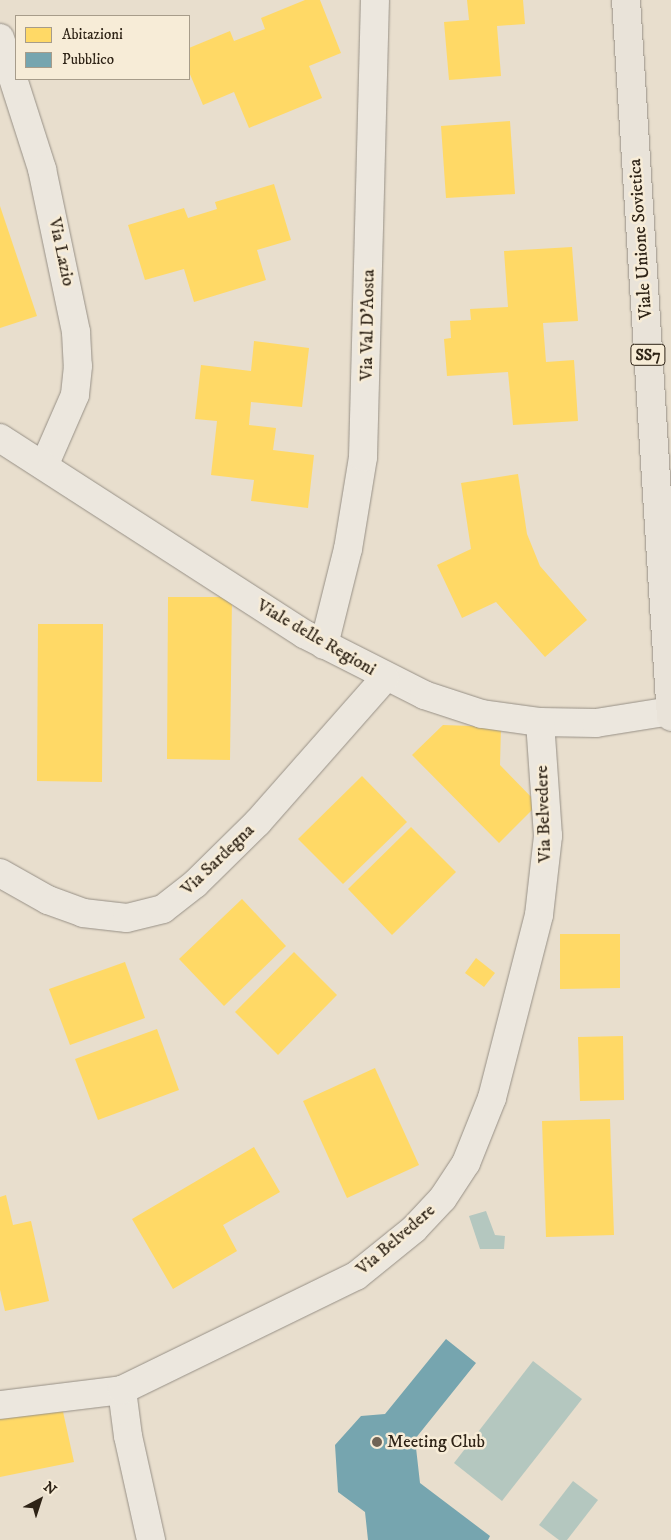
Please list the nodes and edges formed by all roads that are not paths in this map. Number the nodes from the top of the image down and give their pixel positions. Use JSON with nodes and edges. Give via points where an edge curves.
{"nodes":[{"id":1,"x":375,"y":0,"type":"edge"},
{"id":2,"x":626,"y":0,"type":"edge"},
{"id":3,"x":0,"y":38,"type":"edge"},
{"id":4,"x":0,"y":438,"type":"edge"},
{"id":5,"x":44,"y":466,"type":"junction"},
{"id":6,"x":324,"y":645,"type":"junction"},
{"id":7,"x":386,"y":678,"type":"junction"},
{"id":8,"x":671,"y":711,"type":"edge"},
{"id":9,"x":671,"y":717,"type":"edge"},
{"id":10,"x":540,"y":722,"type":"junction"},
{"id":11,"x":0,"y":873,"type":"edge"},
{"id":12,"x":122,"y":1390,"type":"junction"},
{"id":13,"x":0,"y":1405,"type":"edge"},
{"id":14,"x":151,"y":1540,"type":"edge"}],
"edges":[{"from":1,"to":6,"type":"street","name":"Via Val D'Aosta","via":[[363,456],[350,541]]},
{"from":2,"to":8,"type":"main road","name":"Viale Unione Sovietica","number":"SS7"},
{"from":3,"to":5,"type":"street","name":"Via Lazio","via":[[42,169],[76,332],[78,366],[75,395]]},
{"from":4,"to":5,"type":"street","name":"Viale delle Regioni"},
{"from":5,"to":6,"type":"street","name":"Viale delle Regioni"},
{"from":6,"to":7,"type":"street","name":"Viale delle Regioni"},
{"from":7,"to":10,"type":"street","name":"Viale delle Regioni","via":[[464,710]]},
{"from":7,"to":11,"type":"street","name":"Via Sardegna","via":[[258,822],[195,884],[163,908],[127,918],[83,913],[48,900]]},
{"from":8,"to":9,"type":"main road","name":"Viale Unione Sovietica","number":"SS7"},
{"from":8,"to":10,"type":"street","name":"Viale delle Regioni","via":[[596,723]]},
{"from":10,"to":12,"type":"street","name":"Via Belvedere","via":[[548,836],[539,915],[492,1098],[466,1163],[455,1181],[414,1229],[356,1276]]},
{"from":12,"to":13,"type":"street","name":"Via Belvedere"},
{"from":12,"to":14,"type":"street","via":[[128,1436]]}]}
